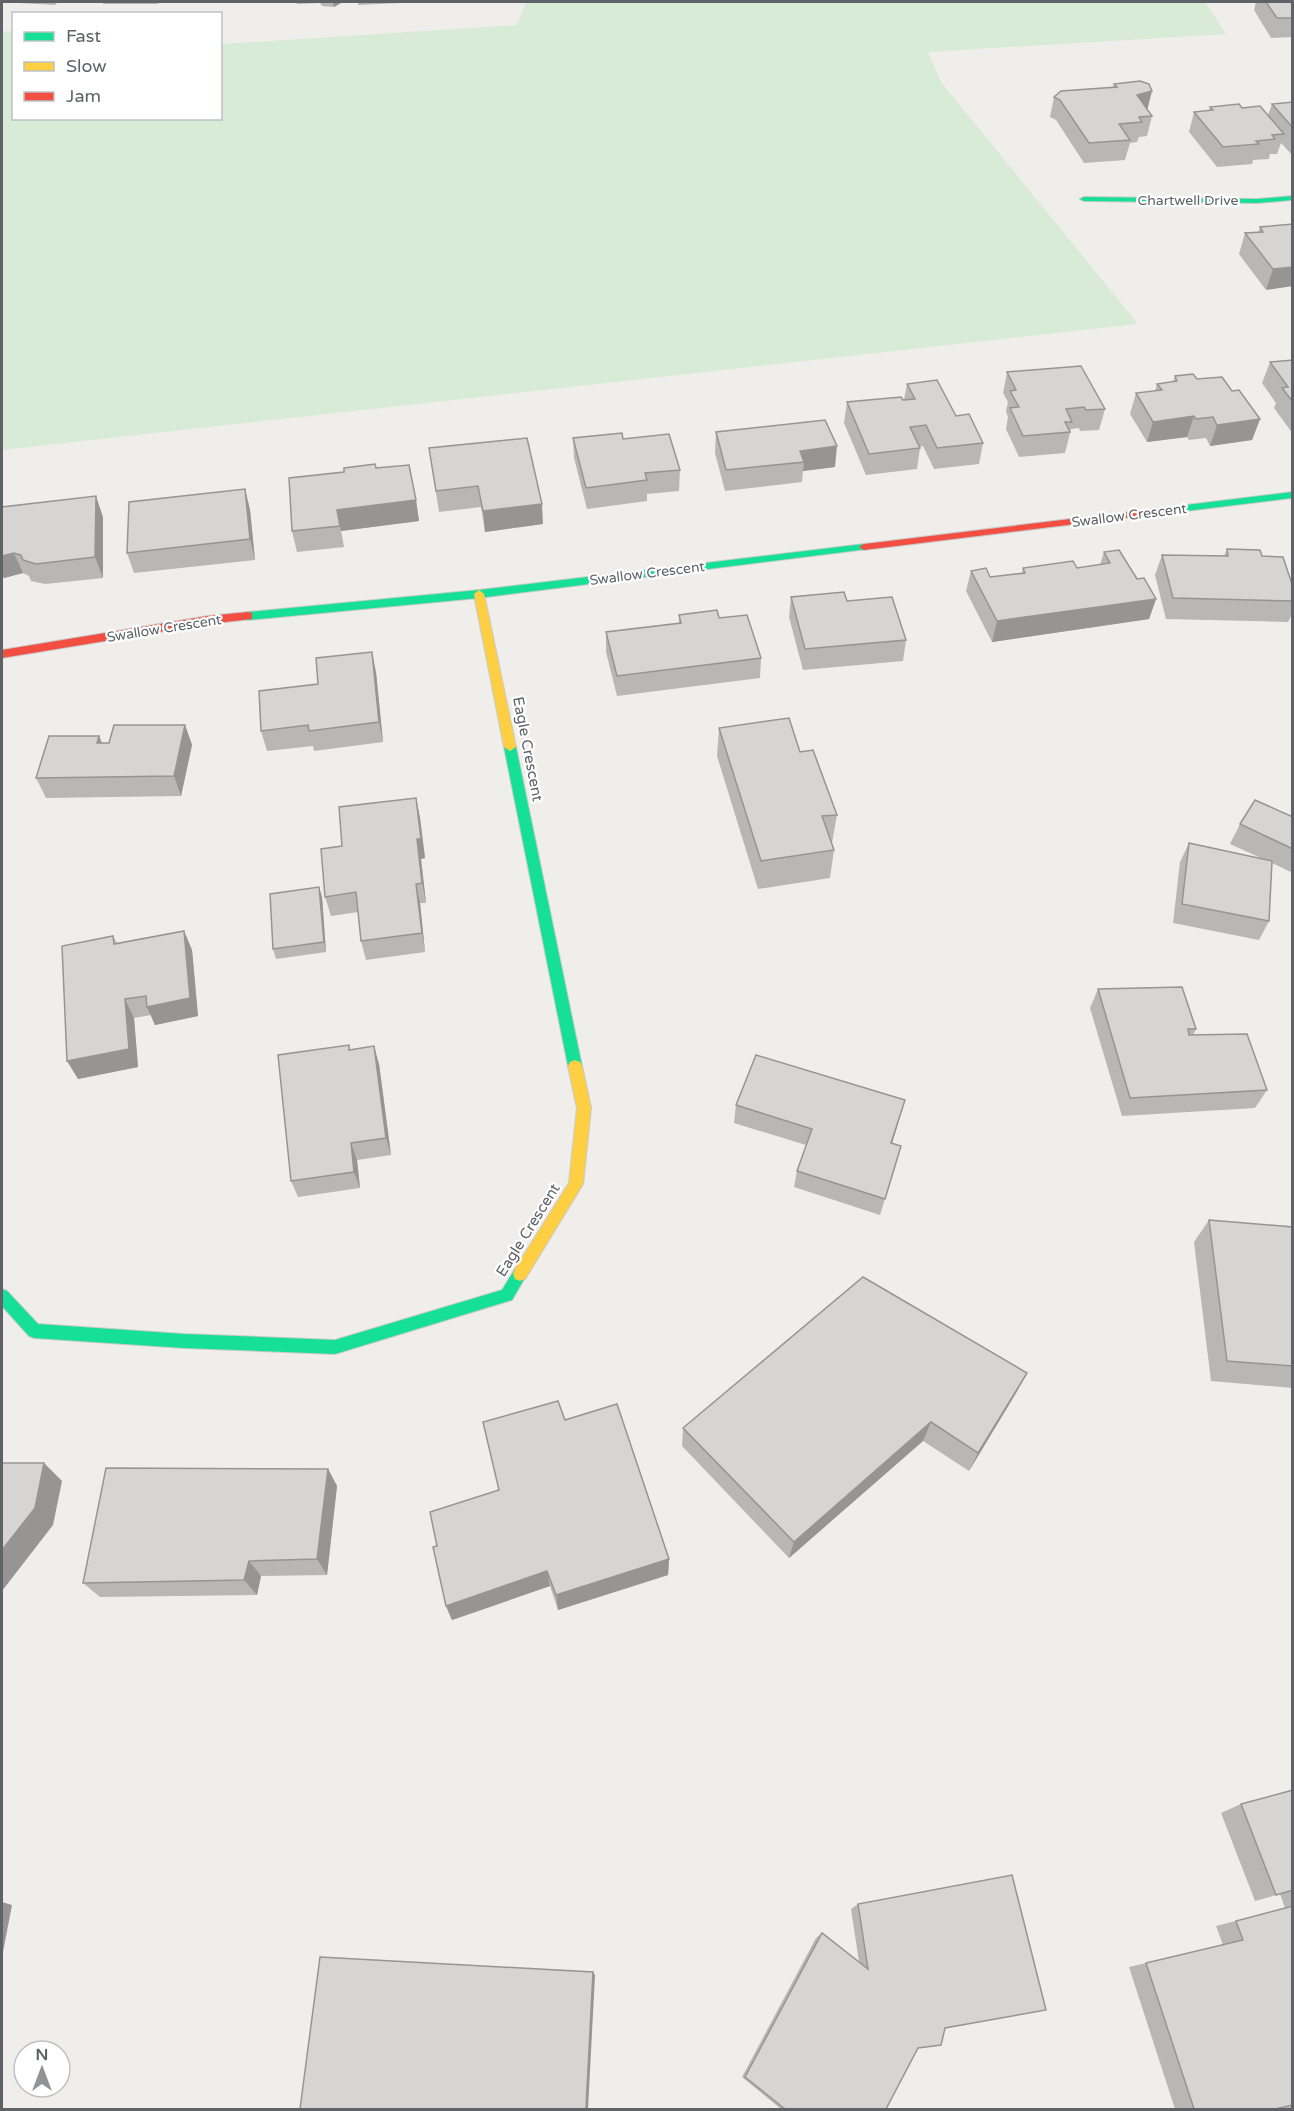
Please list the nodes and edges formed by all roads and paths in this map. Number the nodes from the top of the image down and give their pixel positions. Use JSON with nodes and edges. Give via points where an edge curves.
{"nodes":[{"id":1,"x":1293,"y":198,"type":"edge"},
{"id":2,"x":1084,"y":199,"type":"dead end"},
{"id":3,"x":1293,"y":495,"type":"edge"},
{"id":4,"x":479,"y":594,"type":"junction"},
{"id":5,"x":2,"y":654,"type":"edge"},
{"id":6,"x":2,"y":1296,"type":"edge"}],
"edges":[{"from":1,"to":2,"type":"street","name":"Chartwell Drive"},
{"from":3,"to":4,"type":"street","name":"Swallow Crescent"},
{"from":4,"to":5,"type":"street","name":"Swallow Crescent","via":[[208,620]]},
{"from":4,"to":6,"type":"street","name":"Eagle Crescent","via":[[584,1108],[576,1184],[507,1295],[335,1347],[34,1331]]}]}
